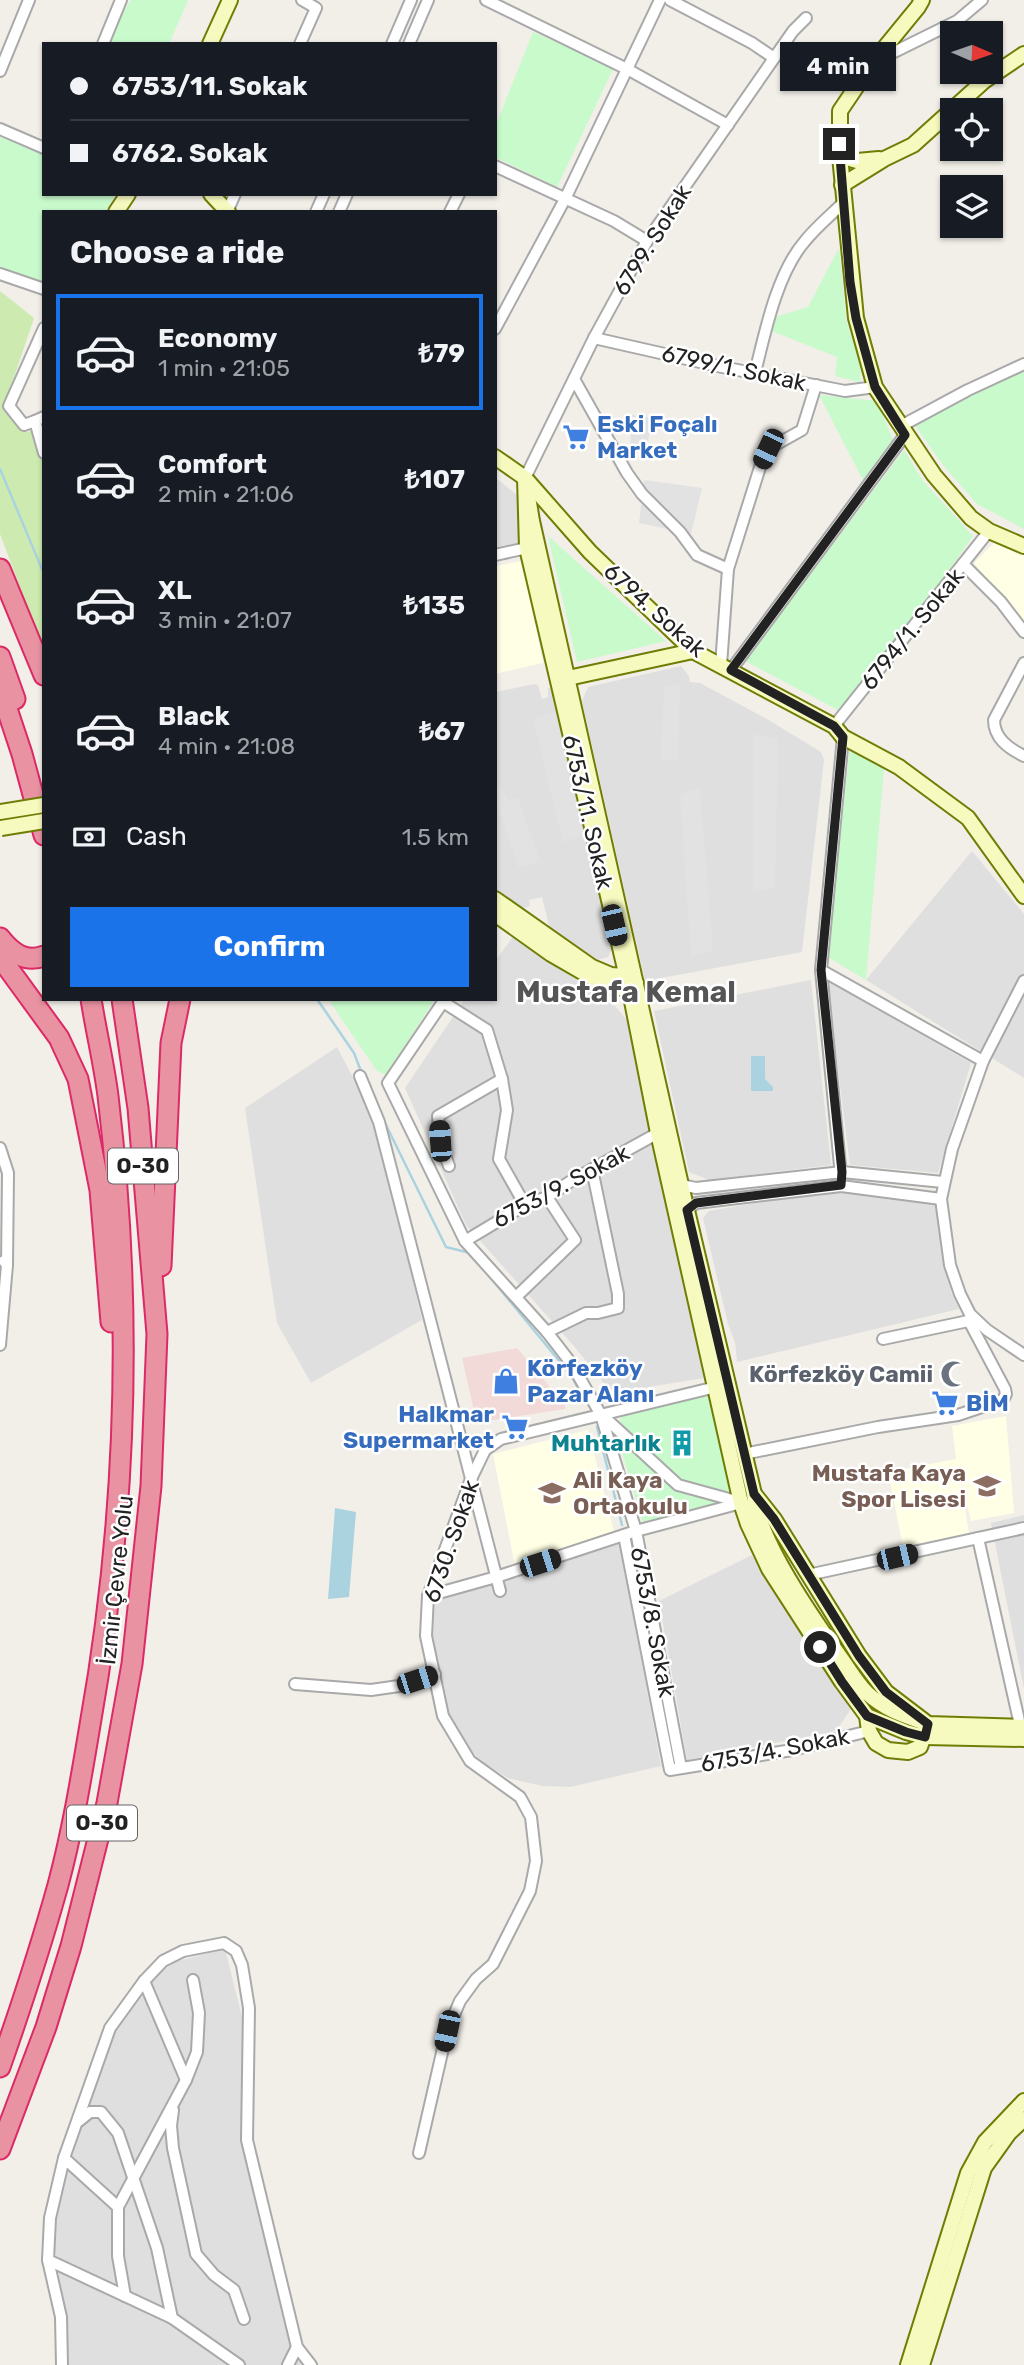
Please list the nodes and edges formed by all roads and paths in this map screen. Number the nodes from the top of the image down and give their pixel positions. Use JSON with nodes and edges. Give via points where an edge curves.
{"nodes":[{"id":1,"x":29,"y":0,"type":"edge"},
{"id":2,"x":121,"y":0,"type":"edge"},
{"id":3,"x":230,"y":0,"type":"edge"},
{"id":4,"x":302,"y":0,"type":"edge"},
{"id":5,"x":411,"y":0,"type":"edge"},
{"id":6,"x":428,"y":0,"type":"edge"},
{"id":7,"x":486,"y":0,"type":"edge"},
{"id":8,"x":660,"y":0,"type":"edge"},
{"id":9,"x":670,"y":0,"type":"edge"},
{"id":10,"x":922,"y":0,"type":"edge"},
{"id":11,"x":982,"y":0,"type":"edge"},
{"id":12,"x":318,"y":4,"type":"edge"},
{"id":13,"x":806,"y":18,"type":"dead end"},
{"id":14,"x":104,"y":42,"type":"edge"},
{"id":15,"x":211,"y":42,"type":"edge"},
{"id":16,"x":301,"y":42,"type":"edge"},
{"id":17,"x":393,"y":42,"type":"edge"},
{"id":18,"x":410,"y":42,"type":"edge"},
{"id":19,"x":1024,"y":54,"type":"edge"},
{"id":20,"x":2,"y":58,"type":"edge"},
{"id":21,"x":774,"y":58,"type":"junction"},
{"id":22,"x":873,"y":62,"type":"junction"},
{"id":23,"x":627,"y":69,"type":"junction"},
{"id":24,"x":0,"y":71,"type":"edge"},
{"id":25,"x":728,"y":125,"type":"junction"},
{"id":26,"x":0,"y":129,"type":"edge"},
{"id":27,"x":42,"y":147,"type":"edge"},
{"id":28,"x":840,"y":156,"type":"junction"},
{"id":29,"x":884,"y":159,"type":"junction"},
{"id":30,"x":497,"y":167,"type":"edge"},
{"id":31,"x":842,"y":185,"type":"junction"},
{"id":32,"x":213,"y":196,"type":"edge"},
{"id":33,"x":565,"y":199,"type":"junction"},
{"id":34,"x":844,"y":202,"type":"junction"},
{"id":35,"x":225,"y":210,"type":"edge"},
{"id":36,"x":647,"y":240,"type":"junction"},
{"id":37,"x":0,"y":274,"type":"edge"},
{"id":38,"x":42,"y":288,"type":"edge"},
{"id":39,"x":497,"y":325,"type":"edge"},
{"id":40,"x":42,"y":332,"type":"edge"},
{"id":41,"x":594,"y":338,"type":"junction"},
{"id":42,"x":1024,"y":364,"type":"edge"},
{"id":43,"x":755,"y":373,"type":"junction"},
{"id":44,"x":574,"y":379,"type":"junction"},
{"id":45,"x":816,"y":385,"type":"junction"},
{"id":46,"x":875,"y":387,"type":"junction"},
{"id":47,"x":39,"y":419,"type":"edge"},
{"id":48,"x":903,"y":430,"type":"junction"},
{"id":49,"x":42,"y":439,"type":"edge"},
{"id":50,"x":497,"y":458,"type":"edge"},
{"id":51,"x":525,"y":478,"type":"junction"},
{"id":52,"x":989,"y":531,"type":"junction"},
{"id":53,"x":1024,"y":546,"type":"edge"},
{"id":54,"x":527,"y":548,"type":"junction"},
{"id":55,"x":497,"y":555,"type":"edge"},
{"id":56,"x":964,"y":564,"type":"junction"},
{"id":57,"x":0,"y":569,"type":"edge"},
{"id":58,"x":727,"y":569,"type":"junction"},
{"id":59,"x":1024,"y":632,"type":"edge"},
{"id":60,"x":693,"y":651,"type":"junction"},
{"id":61,"x":0,"y":657,"type":"edge"},
{"id":62,"x":1024,"y":663,"type":"edge"},
{"id":63,"x":726,"y":668,"type":"junction"},
{"id":64,"x":42,"y":670,"type":"edge"},
{"id":65,"x":568,"y":678,"type":"junction"},
{"id":66,"x":0,"y":688,"type":"edge"},
{"id":67,"x":838,"y":732,"type":"junction"},
{"id":68,"x":1024,"y":756,"type":"edge"},
{"id":69,"x":42,"y":782,"type":"edge"},
{"id":70,"x":42,"y":805,"type":"edge"},
{"id":71,"x":0,"y":812,"type":"edge"},
{"id":72,"x":42,"y":821,"type":"edge"},
{"id":73,"x":1,"y":828,"type":"edge"},
{"id":74,"x":42,"y":828,"type":"edge"},
{"id":75,"x":1024,"y":896,"type":"edge"},
{"id":76,"x":497,"y":900,"type":"edge"},
{"id":77,"x":497,"y":918,"type":"edge"},
{"id":78,"x":0,"y":939,"type":"edge"},
{"id":79,"x":619,"y":945,"type":"junction"},
{"id":80,"x":42,"y":956,"type":"edge"},
{"id":81,"x":0,"y":957,"type":"edge"},
{"id":82,"x":584,"y":960,"type":"junction"},
{"id":83,"x":821,"y":970,"type":"junction"},
{"id":84,"x":632,"y":979,"type":"junction"},
{"id":85,"x":1024,"y":981,"type":"edge"},
{"id":86,"x":608,"y":987,"type":"junction"},
{"id":87,"x":91,"y":1001,"type":"edge"},
{"id":88,"x":122,"y":1001,"type":"edge"},
{"id":89,"x":180,"y":1001,"type":"edge"},
{"id":90,"x":443,"y":1001,"type":"edge"},
{"id":91,"x":445,"y":1001,"type":"edge"},
{"id":92,"x":632,"y":1007,"type":"junction"},
{"id":93,"x":983,"y":1061,"type":"junction"},
{"id":94,"x":360,"y":1076,"type":"dead end"},
{"id":95,"x":502,"y":1079,"type":"junction"},
{"id":96,"x":658,"y":1133,"type":"junction"},
{"id":97,"x":0,"y":1148,"type":"edge"},
{"id":98,"x":449,"y":1166,"type":"dead end"},
{"id":99,"x":592,"y":1169,"type":"junction"},
{"id":100,"x":842,"y":1172,"type":"junction"},
{"id":101,"x":943,"y":1182,"type":"junction"},
{"id":102,"x":681,"y":1185,"type":"junction"},
{"id":103,"x":841,"y":1185,"type":"junction"},
{"id":104,"x":547,"y":1197,"type":"junction"},
{"id":105,"x":941,"y":1199,"type":"junction"},
{"id":106,"x":525,"y":1205,"type":"junction"},
{"id":107,"x":687,"y":1210,"type":"junction"},
{"id":108,"x":465,"y":1241,"type":"junction"},
{"id":109,"x":0,"y":1254,"type":"edge"},
{"id":110,"x":6,"y":1265,"type":"junction"},
{"id":111,"x":516,"y":1297,"type":"junction"},
{"id":112,"x":972,"y":1320,"type":"junction"},
{"id":113,"x":547,"y":1332,"type":"junction"},
{"id":114,"x":157,"y":1334,"type":"junction"},
{"id":115,"x":883,"y":1339,"type":"dead end"},
{"id":116,"x":0,"y":1345,"type":"edge"},
{"id":117,"x":1024,"y":1355,"type":"edge"},
{"id":118,"x":716,"y":1387,"type":"junction"},
{"id":119,"x":601,"y":1415,"type":"junction"},
{"id":120,"x":122,"y":1436,"type":"junction"},
{"id":121,"x":744,"y":1454,"type":"junction"},
{"id":122,"x":471,"y":1479,"type":"junction"},
{"id":123,"x":754,"y":1494,"type":"junction"},
{"id":124,"x":741,"y":1503,"type":"junction"},
{"id":125,"x":1024,"y":1528,"type":"edge"},
{"id":126,"x":630,"y":1533,"type":"junction"},
{"id":127,"x":978,"y":1538,"type":"junction"},
{"id":128,"x":808,"y":1575,"type":"junction"},
{"id":129,"x":496,"y":1577,"type":"junction"},
{"id":130,"x":500,"y":1591,"type":"dead end"},
{"id":131,"x":428,"y":1596,"type":"junction"},
{"id":132,"x":435,"y":1674,"type":"junction"},
{"id":133,"x":295,"y":1684,"type":"dead end"},
{"id":134,"x":868,"y":1723,"type":"junction"},
{"id":135,"x":926,"y":1730,"type":"junction"},
{"id":136,"x":1023,"y":1733,"type":"edge"},
{"id":137,"x":681,"y":1768,"type":"joint"},
{"id":138,"x":193,"y":1980,"type":"dead end"},
{"id":139,"x":144,"y":1981,"type":"junction"},
{"id":140,"x":0,"y":2067,"type":"edge"},
{"id":141,"x":186,"y":2080,"type":"junction"},
{"id":142,"x":175,"y":2100,"type":"junction"},
{"id":143,"x":1024,"y":2101,"type":"edge"},
{"id":144,"x":1024,"y":2119,"type":"edge"},
{"id":145,"x":76,"y":2123,"type":"junction"},
{"id":146,"x":0,"y":2149,"type":"edge"},
{"id":147,"x":419,"y":2153,"type":"dead end"},
{"id":148,"x":64,"y":2158,"type":"junction"},
{"id":149,"x":133,"y":2178,"type":"junction"},
{"id":150,"x":117,"y":2207,"type":"junction"},
{"id":151,"x":48,"y":2260,"type":"junction"},
{"id":152,"x":125,"y":2296,"type":"junction"},
{"id":153,"x":172,"y":2318,"type":"junction"},
{"id":154,"x":244,"y":2319,"type":"dead end"},
{"id":155,"x":297,"y":2347,"type":"junction"},
{"id":156,"x":62,"y":2365,"type":"edge"},
{"id":157,"x":239,"y":2365,"type":"edge"},
{"id":158,"x":288,"y":2365,"type":"edge"},
{"id":159,"x":311,"y":2365,"type":"edge"},
{"id":160,"x":908,"y":2365,"type":"edge"},
{"id":161,"x":922,"y":2365,"type":"edge"}],
"edges":[{"from":1,"to":20,"type":"street"},
{"from":2,"to":14,"type":"street"},
{"from":3,"to":15,"type":"street"},
{"from":4,"to":12,"type":"street"},
{"from":5,"to":17,"type":"street"},
{"from":6,"to":18,"type":"street"},
{"from":7,"to":23,"type":"street"},
{"from":8,"to":23,"type":"street"},
{"from":9,"to":21,"type":"street"},
{"from":10,"to":22,"type":"street"},
{"from":11,"to":22,"type":"street","via":[[957,21]]},
{"from":12,"to":16,"type":"street"},
{"from":13,"to":21,"type":"street","name":"6799. Sokak"},
{"from":19,"to":29,"type":"street","via":[[984,81],[913,145]]},
{"from":20,"to":24,"type":"street"},
{"from":21,"to":25,"type":"street","name":"6799. Sokak"},
{"from":22,"to":28,"type":"street","via":[[840,111]]},
{"from":23,"to":25,"type":"street"},
{"from":23,"to":33,"type":"street"},
{"from":25,"to":36,"type":"street","name":"6799. Sokak"},
{"from":26,"to":27,"type":"street"},
{"from":28,"to":29,"type":"street","via":[[857,161]]},
{"from":28,"to":31,"type":"street"},
{"from":29,"to":31,"type":"street"},
{"from":30,"to":33,"type":"street"},
{"from":31,"to":34,"type":"street"},
{"from":32,"to":35,"type":"street"},
{"from":33,"to":36,"type":"street"},
{"from":33,"to":39,"type":"street"},
{"from":34,"to":43,"type":"street","via":[[804,241],[792,260]]},
{"from":34,"to":46,"type":"street","via":[[856,318]]},
{"from":36,"to":41,"type":"street","name":"6799. Sokak"},
{"from":37,"to":38,"type":"street"},
{"from":40,"to":47,"type":"street","via":[[9,406],[24,425]]},
{"from":41,"to":43,"type":"street","name":"6799/1. Sokak"},
{"from":41,"to":44,"type":"street","name":"6799. Sokak"},
{"from":42,"to":48,"type":"street","via":[[968,390]]},
{"from":43,"to":45,"type":"street","name":"6799/1. Sokak"},
{"from":44,"to":51,"type":"street","name":"6799. Sokak"},
{"from":44,"to":58,"type":"street","via":[[642,494],[697,555]]},
{"from":45,"to":46,"type":"street","name":"6799/1. Sokak","via":[[845,391]]},
{"from":45,"to":58,"type":"street","via":[[802,429],[768,449]]},
{"from":46,"to":48,"type":"street"},
{"from":47,"to":49,"type":"street"},
{"from":48,"to":52,"type":"street","via":[[934,475],[971,518]]},
{"from":48,"to":63,"type":"street"},
{"from":50,"to":51,"type":"street","name":"6794. Sokak"},
{"from":51,"to":54,"type":"street","name":"6753/11. Sokak"},
{"from":51,"to":60,"type":"street","name":"6794. Sokak","via":[[590,552]]},
{"from":51,"to":65,"type":"street","name":"6753/11. Sokak"},
{"from":52,"to":53,"type":"street"},
{"from":52,"to":56,"type":"street","name":"6794/1. Sokak"},
{"from":54,"to":55,"type":"street"},
{"from":54,"to":79,"type":"street","name":"6753/11. Sokak"},
{"from":56,"to":59,"type":"street"},
{"from":56,"to":67,"type":"street","name":"6794/1. Sokak"},
{"from":57,"to":64,"type":"highway"},
{"from":58,"to":63,"type":"street"},
{"from":60,"to":63,"type":"street","name":"6794. Sokak"},
{"from":60,"to":65,"type":"street"},
{"from":61,"to":69,"type":"highway"},
{"from":62,"to":68,"type":"street","via":[[994,720],[1002,742]]},
{"from":63,"to":67,"type":"street","name":"6794. Sokak"},
{"from":65,"to":84,"type":"street","name":"6753/11. Sokak"},
{"from":66,"to":74,"type":"highway"},
{"from":67,"to":75,"type":"street","name":"6794. Sokak","via":[[899,767],[968,818]]},
{"from":67,"to":83,"type":"street"},
{"from":70,"to":71,"type":"street","bridge":true},
{"from":72,"to":73,"type":"street","bridge":true},
{"from":76,"to":82,"type":"street"},
{"from":77,"to":86,"type":"street"},
{"from":78,"to":80,"type":"highway","via":[[21,957]]},
{"from":79,"to":82,"type":"street","via":[[611,959]]},
{"from":79,"to":84,"type":"street","name":"6753/11. Sokak"},
{"from":81,"to":120,"type":"highway","via":[[60,1038],[78,1079],[100,1190]]},
{"from":82,"to":84,"type":"street","via":[[611,975]]},
{"from":83,"to":93,"type":"street"},
{"from":83,"to":100,"type":"street"},
{"from":84,"to":86,"type":"street","via":[[621,988]]},
{"from":84,"to":92,"type":"street","name":"6753/11. Sokak"},
{"from":84,"to":102,"type":"street","name":"6753/11. Sokak"},
{"from":85,"to":93,"type":"street"},
{"from":86,"to":92,"type":"street"},
{"from":87,"to":120,"type":"highway","name":"İzmir Çevre Yolu","number":"O-30","via":[[108,1095],[122,1280]]},
{"from":88,"to":114,"type":"highway","name":"İzmir Çevre Yolu","number":"O-30","via":[[138,1108]]},
{"from":89,"to":114,"type":"highway","via":[[171,1043]]},
{"from":90,"to":108,"type":"street","name":"6753/8. Sokak","via":[[388,1083]]},
{"from":91,"to":95,"type":"street","via":[[487,1030]]},
{"from":92,"to":96,"type":"street","name":"6753/11. Sokak"},
{"from":93,"to":101,"type":"street"},
{"from":94,"to":122,"type":"street","via":[[379,1122]]},
{"from":95,"to":98,"type":"street","via":[[438,1116]]},
{"from":95,"to":106,"type":"street","via":[[507,1110],[499,1159]]},
{"from":96,"to":99,"type":"street","name":"6753/9. Sokak"},
{"from":96,"to":118,"type":"street","name":"6753/11. Sokak"},
{"from":97,"to":110,"type":"street","via":[[9,1173]]},
{"from":99,"to":104,"type":"street","name":"6753/9. Sokak"},
{"from":99,"to":113,"type":"street","via":[[618,1308],[586,1312]]},
{"from":100,"to":101,"type":"street"},
{"from":100,"to":102,"type":"street","via":[[696,1188]]},
{"from":100,"to":103,"type":"street"},
{"from":101,"to":105,"type":"street"},
{"from":102,"to":107,"type":"street","name":"6753/11. Sokak"},
{"from":103,"to":105,"type":"street"},
{"from":103,"to":107,"type":"street","via":[[696,1203]]},
{"from":104,"to":106,"type":"street","name":"6753/9. Sokak"},
{"from":104,"to":111,"type":"street","via":[[575,1240]]},
{"from":105,"to":112,"type":"street","via":[[950,1265]]},
{"from":106,"to":108,"type":"street","name":"6753/9. Sokak"},
{"from":107,"to":121,"type":"street","name":"6753/11. Sokak"},
{"from":108,"to":111,"type":"street","name":"6753/8. Sokak"},
{"from":109,"to":110,"type":"street"},
{"from":110,"to":116,"type":"street"},
{"from":111,"to":113,"type":"street","name":"6753/8. Sokak"},
{"from":112,"to":115,"type":"street"},
{"from":112,"to":117,"type":"street"},
{"from":112,"to":121,"type":"street","via":[[1005,1389],[1003,1400],[958,1415]]},
{"from":113,"to":119,"type":"street","name":"6753/8. Sokak"},
{"from":114,"to":146,"type":"highway","name":"İzmir Çevre Yolu","number":"O-30","via":[[151,1486],[132,1664],[109,1790],[64,1969]]},
{"from":118,"to":119,"type":"street","name":"6730. Sokak"},
{"from":118,"to":124,"type":"street","name":"6753/11. Sokak"},
{"from":119,"to":122,"type":"street","name":"6730. Sokak","via":[[501,1438],[485,1450]]},
{"from":119,"to":124,"type":"street","via":[[678,1485]]},
{"from":119,"to":126,"type":"street","name":"6753/8. Sokak"},
{"from":120,"to":140,"type":"highway","name":"İzmir Çevre Yolu","number":"O-30","via":[[108,1614],[79,1788],[58,1884]]},
{"from":121,"to":123,"type":"street","name":"6753/11. Sokak"},
{"from":122,"to":129,"type":"street"},
{"from":122,"to":131,"type":"street","name":"6730. Sokak"},
{"from":123,"to":128,"type":"street"},
{"from":123,"to":135,"type":"street","name":"6753/11. Sokak","via":[[755,1507],[794,1588],[865,1691]]},
{"from":124,"to":126,"type":"street"},
{"from":124,"to":134,"type":"street","name":"6753/11. Sokak","via":[[769,1569]]},
{"from":125,"to":127,"type":"street"},
{"from":126,"to":129,"type":"street"},
{"from":126,"to":137,"type":"street","name":"6753/8. Sokak"},
{"from":127,"to":128,"type":"street"},
{"from":127,"to":136,"type":"street"},
{"from":128,"to":135,"type":"street","via":[[886,1692]]},
{"from":129,"to":130,"type":"street"},
{"from":129,"to":131,"type":"street"},
{"from":131,"to":132,"type":"street","name":"6730. Sokak","via":[[426,1636]]},
{"from":132,"to":133,"type":"street","via":[[371,1690]]},
{"from":132,"to":147,"type":"street","name":"6730. Sokak","via":[[443,1716],[470,1761],[520,1797],[531,1817],[536,1861],[530,1891],[498,1955],[460,2001],[447,2031]]},
{"from":134,"to":135,"type":"street","via":[[906,1732]]},
{"from":134,"to":135,"type":"street","name":"6753/11. Sokak","via":[[876,1743],[888,1750],[908,1752],[920,1747]]},
{"from":134,"to":137,"type":"street","name":"6753/4. Sokak","via":[[792,1750]]},
{"from":135,"to":136,"type":"street"},
{"from":138,"to":141,"type":"street","via":[[198,2040]]},
{"from":139,"to":141,"type":"street"},
{"from":139,"to":145,"type":"street","via":[[110,2028]]},
{"from":139,"to":155,"type":"street","via":[[163,1961],[183,1951],[225,1943],[236,1951],[242,1965],[250,2008],[247,2140]]},
{"from":141,"to":142,"type":"street"},
{"from":142,"to":149,"type":"street"},
{"from":142,"to":154,"type":"street","via":[[173,2148],[196,2254],[214,2276],[234,2290]]},
{"from":143,"to":160,"type":"street","via":[[985,2142],[968,2173]]},
{"from":144,"to":161,"type":"street","via":[[984,2168]]},
{"from":145,"to":148,"type":"street"},
{"from":145,"to":149,"type":"street","via":[[90,2112],[106,2116],[118,2133]]},
{"from":148,"to":150,"type":"street"},
{"from":148,"to":151,"type":"street","via":[[50,2217]]},
{"from":149,"to":150,"type":"street"},
{"from":149,"to":153,"type":"street","via":[[157,2248]]},
{"from":150,"to":152,"type":"street"},
{"from":151,"to":152,"type":"street"},
{"from":151,"to":156,"type":"street","via":[[61,2317]]},
{"from":152,"to":153,"type":"street"},
{"from":153,"to":157,"type":"street"},
{"from":155,"to":158,"type":"street"},
{"from":155,"to":159,"type":"street"}]}
